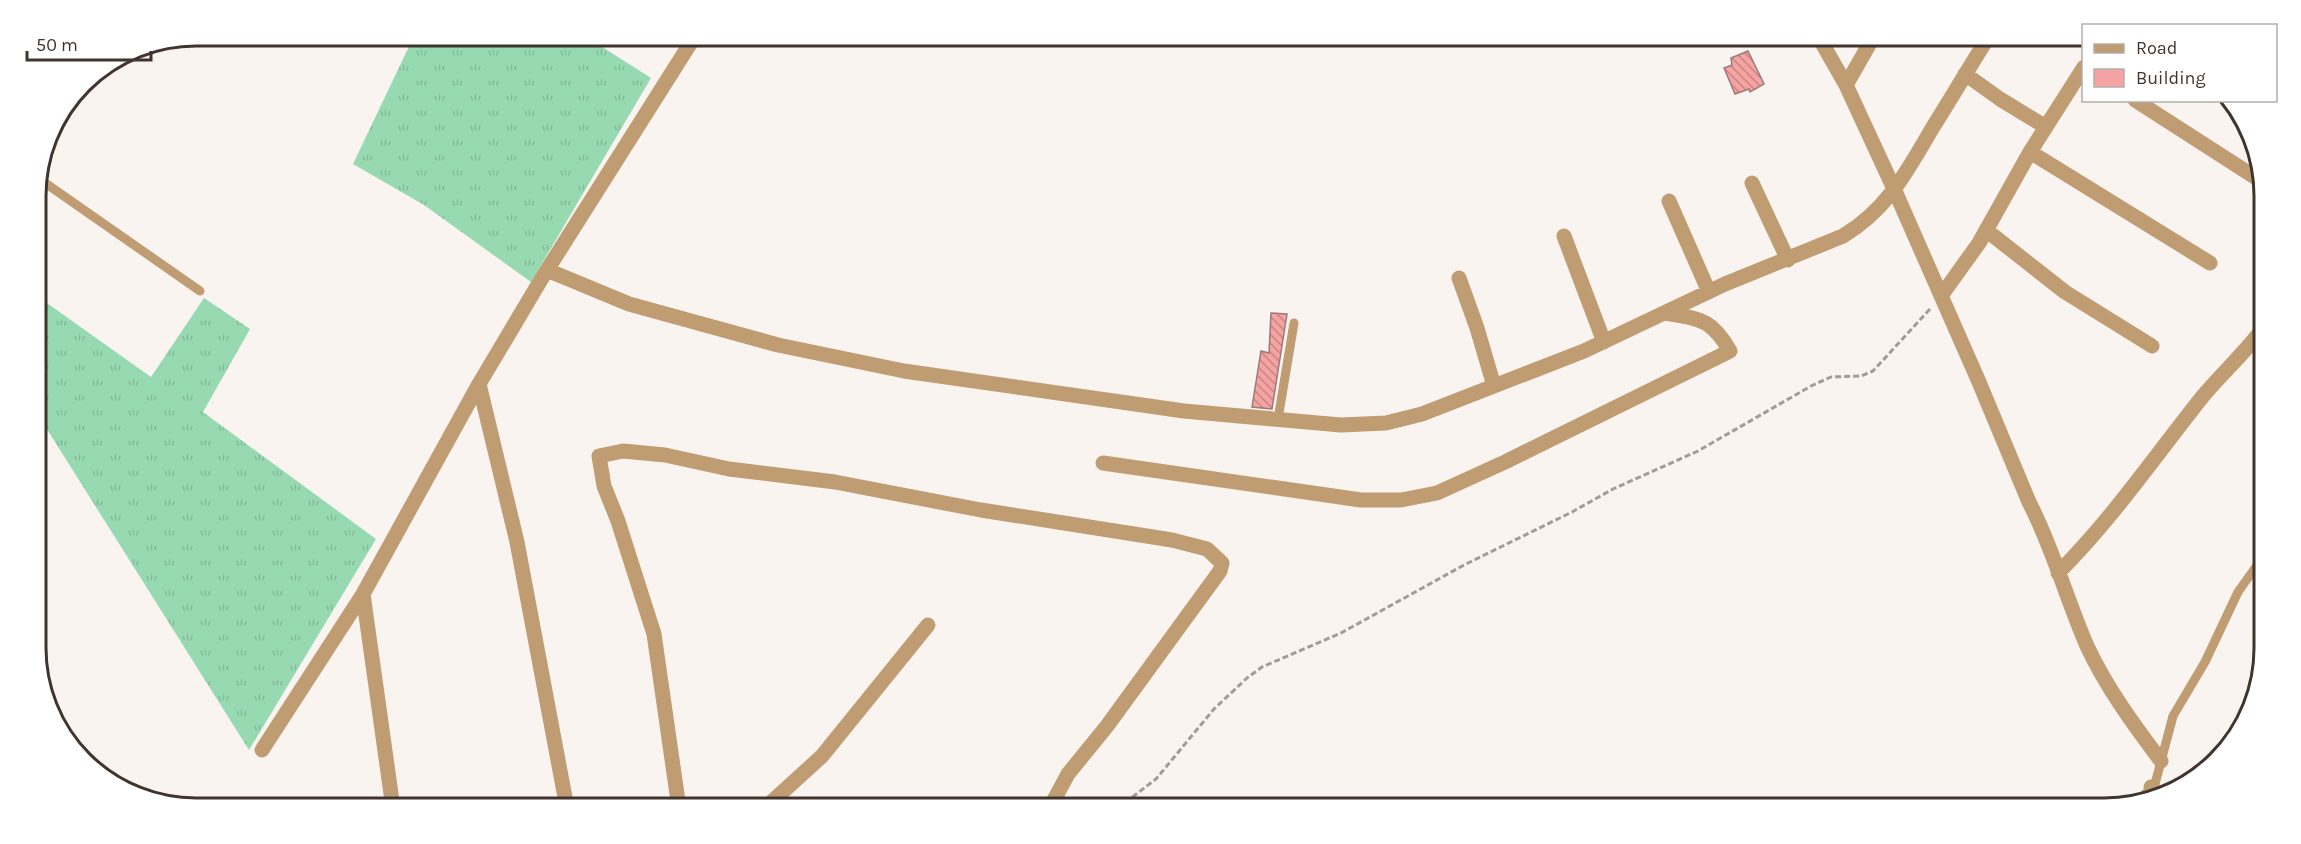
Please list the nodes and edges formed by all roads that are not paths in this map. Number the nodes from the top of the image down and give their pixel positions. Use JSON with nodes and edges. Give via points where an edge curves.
{"nodes":[{"id":1,"x":1824,"y":46,"type":"edge"},
{"id":2,"x":1868,"y":46,"type":"edge"},
{"id":3,"x":1983,"y":46,"type":"edge"},
{"id":4,"x":688,"y":47,"type":"edge"},
{"id":5,"x":2082,"y":69,"type":"edge"},
{"id":6,"x":1965,"y":74,"type":"junction"},
{"id":7,"x":1846,"y":85,"type":"junction"},
{"id":8,"x":2138,"y":102,"type":"edge"},
{"id":9,"x":2046,"y":127,"type":"junction"},
{"id":10,"x":2030,"y":152,"type":"junction"},
{"id":11,"x":2253,"y":176,"type":"edge"},
{"id":12,"x":1752,"y":183,"type":"dead end"},
{"id":13,"x":47,"y":184,"type":"edge"},
{"id":14,"x":1895,"y":191,"type":"junction"},
{"id":15,"x":1670,"y":201,"type":"dead end"},
{"id":16,"x":1986,"y":230,"type":"junction"},
{"id":17,"x":1564,"y":236,"type":"dead end"},
{"id":18,"x":1788,"y":260,"type":"junction"},
{"id":19,"x":2210,"y":263,"type":"dead end"},
{"id":20,"x":547,"y":270,"type":"junction"},
{"id":21,"x":1459,"y":278,"type":"dead end"},
{"id":22,"x":200,"y":291,"type":"dead end"},
{"id":23,"x":1709,"y":292,"type":"junction"},
{"id":24,"x":1941,"y":296,"type":"junction"},
{"id":25,"x":1664,"y":313,"type":"junction"},
{"id":26,"x":1294,"y":323,"type":"dead end"},
{"id":27,"x":2254,"y":339,"type":"edge"},
{"id":28,"x":1604,"y":342,"type":"junction"},
{"id":29,"x":2152,"y":346,"type":"dead end"},
{"id":30,"x":480,"y":384,"type":"junction"},
{"id":31,"x":1494,"y":386,"type":"junction"},
{"id":32,"x":1278,"y":419,"type":"junction"},
{"id":33,"x":1103,"y":463,"type":"dead end"},
{"id":34,"x":2254,"y":569,"type":"edge"},
{"id":35,"x":2058,"y":573,"type":"junction"},
{"id":36,"x":363,"y":594,"type":"junction"},
{"id":37,"x":928,"y":625,"type":"dead end"},
{"id":38,"x":262,"y":750,"type":"dead end"},
{"id":39,"x":2161,"y":761,"type":"junction"},
{"id":40,"x":2151,"y":791,"type":"edge"},
{"id":41,"x":392,"y":798,"type":"edge"},
{"id":42,"x":565,"y":798,"type":"edge"},
{"id":43,"x":678,"y":798,"type":"edge"},
{"id":44,"x":776,"y":798,"type":"edge"},
{"id":45,"x":1053,"y":798,"type":"edge"}],
"edges":[{"from":1,"to":7,"type":"street"},
{"from":2,"to":7,"type":"street"},
{"from":3,"to":6,"type":"street"},
{"from":4,"to":20,"type":"street"},
{"from":5,"to":9,"type":"street"},
{"from":6,"to":9,"type":"street"},
{"from":6,"to":14,"type":"street"},
{"from":7,"to":14,"type":"street"},
{"from":8,"to":11,"type":"street"},
{"from":9,"to":10,"type":"street"},
{"from":10,"to":16,"type":"street"},
{"from":10,"to":19,"type":"street"},
{"from":12,"to":18,"type":"street"},
{"from":13,"to":22,"type":"lane"},
{"from":14,"to":18,"type":"street","via":[[1857,228]]},
{"from":14,"to":24,"type":"street"},
{"from":15,"to":23,"type":"street"},
{"from":16,"to":24,"type":"street"},
{"from":16,"to":29,"type":"street","via":[[2066,292]]},
{"from":17,"to":28,"type":"street"},
{"from":18,"to":23,"type":"street"},
{"from":20,"to":30,"type":"street"},
{"from":20,"to":32,"type":"street","via":[[629,304],[778,345],[904,371],[1184,411]]},
{"from":21,"to":31,"type":"street"},
{"from":23,"to":25,"type":"street"},
{"from":24,"to":35,"type":"street","via":[[2044,531]]},
{"from":25,"to":28,"type":"street"},
{"from":25,"to":33,"type":"street","via":[[1708,323],[1730,351],[1437,493],[1401,500],[1361,500]]},
{"from":26,"to":32,"type":"lane"},
{"from":27,"to":35,"type":"street","via":[[2205,393],[2117,509]]},
{"from":28,"to":31,"type":"street"},
{"from":30,"to":36,"type":"street"},
{"from":30,"to":42,"type":"street","via":[[522,565]]},
{"from":31,"to":32,"type":"street","via":[[1422,414],[1386,423]]},
{"from":34,"to":39,"type":"lane","via":[[2238,592],[2205,662],[2173,717]]},
{"from":35,"to":39,"type":"street","via":[[2093,656],[2137,730]]},
{"from":36,"to":38,"type":"street"},
{"from":36,"to":41,"type":"street"},
{"from":37,"to":44,"type":"street","via":[[822,756]]},
{"from":39,"to":40,"type":"lane"},
{"from":43,"to":45,"type":"street","via":[[654,634],[604,486],[599,456],[605,453],[665,455],[729,469],[835,482],[1207,549],[1222,563],[1220,571]]}]}
